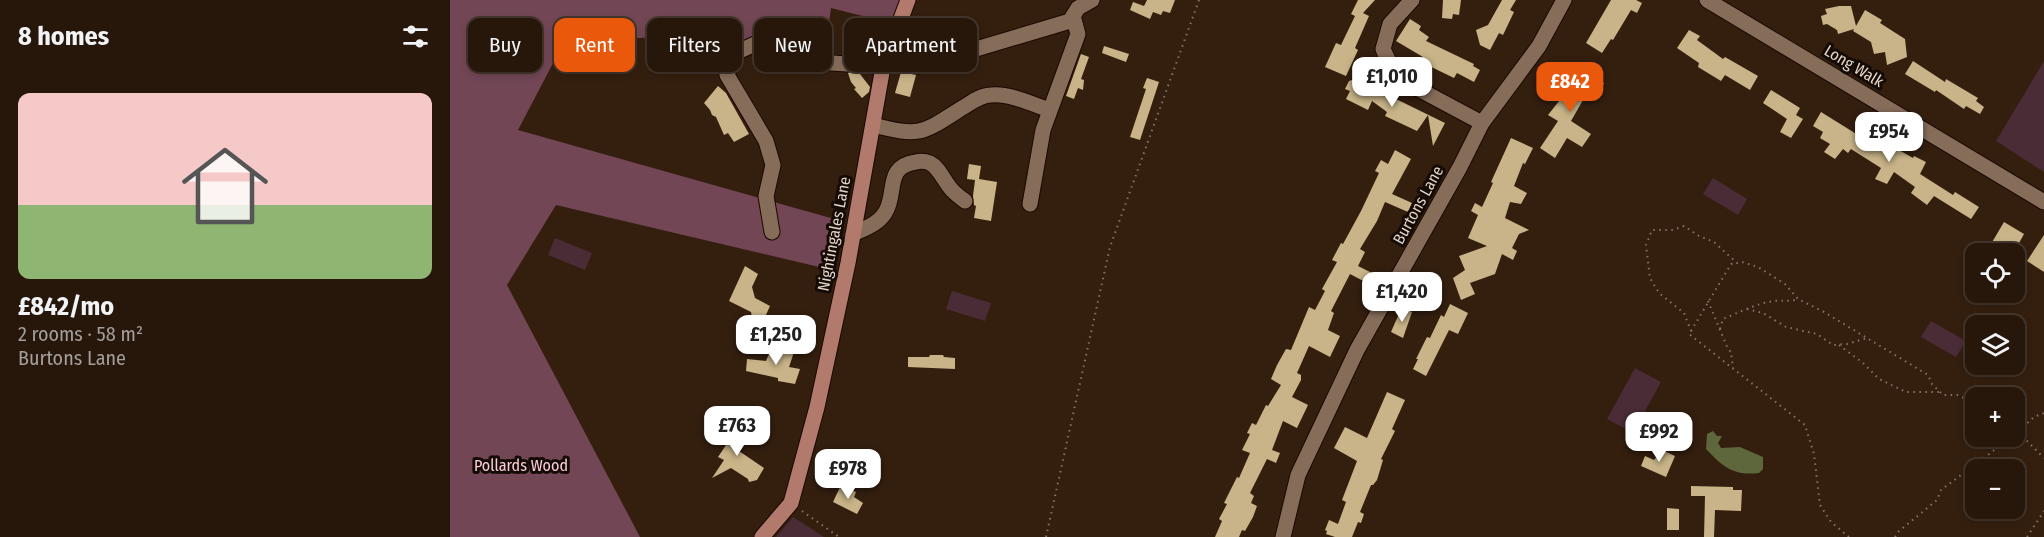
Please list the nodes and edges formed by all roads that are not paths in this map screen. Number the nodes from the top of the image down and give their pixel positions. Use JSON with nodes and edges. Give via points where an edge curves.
{"nodes":[{"id":1,"x":908,"y":0,"type":"edge"},
{"id":2,"x":1092,"y":0,"type":"edge"},
{"id":3,"x":1412,"y":0,"type":"edge"},
{"id":4,"x":1564,"y":0,"type":"edge"},
{"id":5,"x":1707,"y":0,"type":"edge"},
{"id":6,"x":1073,"y":16,"type":"junction"},
{"id":7,"x":901,"y":18,"type":"edge"},
{"id":8,"x":977,"y":49,"type":"edge"},
{"id":9,"x":844,"y":64,"type":"edge"},
{"id":10,"x":883,"y":72,"type":"edge"},
{"id":11,"x":1049,"y":110,"type":"junction"},
{"id":12,"x":1482,"y":123,"type":"junction"},
{"id":13,"x":873,"y":125,"type":"junction"},
{"id":14,"x":965,"y":201,"type":"dead end"},
{"id":15,"x":2044,"y":202,"type":"edge"},
{"id":16,"x":1030,"y":204,"type":"dead end"},
{"id":17,"x":772,"y":232,"type":"dead end"},
{"id":18,"x":853,"y":234,"type":"junction"},
{"id":19,"x":762,"y":537,"type":"edge"},
{"id":20,"x":1283,"y":537,"type":"edge"}],
"edges":[{"from":1,"to":7,"type":"main road","name":"Nightingales Lane"},
{"from":2,"to":6,"type":"street"},
{"from":3,"to":12,"type":"street","via":[[1390,24],[1383,49],[1396,77]]},
{"from":4,"to":12,"type":"street","name":"Burtons Lane","via":[[1539,46]]},
{"from":5,"to":15,"type":"street","name":"Long Walk"},
{"from":6,"to":8,"type":"street","via":[[1070,21]]},
{"from":6,"to":11,"type":"street","via":[[1078,34]]},
{"from":9,"to":17,"type":"street","via":[[801,61],[757,43],[733,54],[728,75],[766,141],[773,165],[766,195]]},
{"from":10,"to":13,"type":"main road","name":"Nightingales Lane"},
{"from":11,"to":13,"type":"street","via":[[992,94],[980,97],[924,132]]},
{"from":11,"to":16,"type":"street"},
{"from":12,"to":20,"type":"street","name":"Burtons Lane","via":[[1357,350],[1298,476]]},
{"from":13,"to":18,"type":"main road","name":"Nightingales Lane"},
{"from":14,"to":18,"type":"street","via":[[930,163],[908,163],[898,169],[882,217]]},
{"from":18,"to":19,"type":"main road","name":"Nightingales Lane","via":[[817,407],[791,503]]}]}
